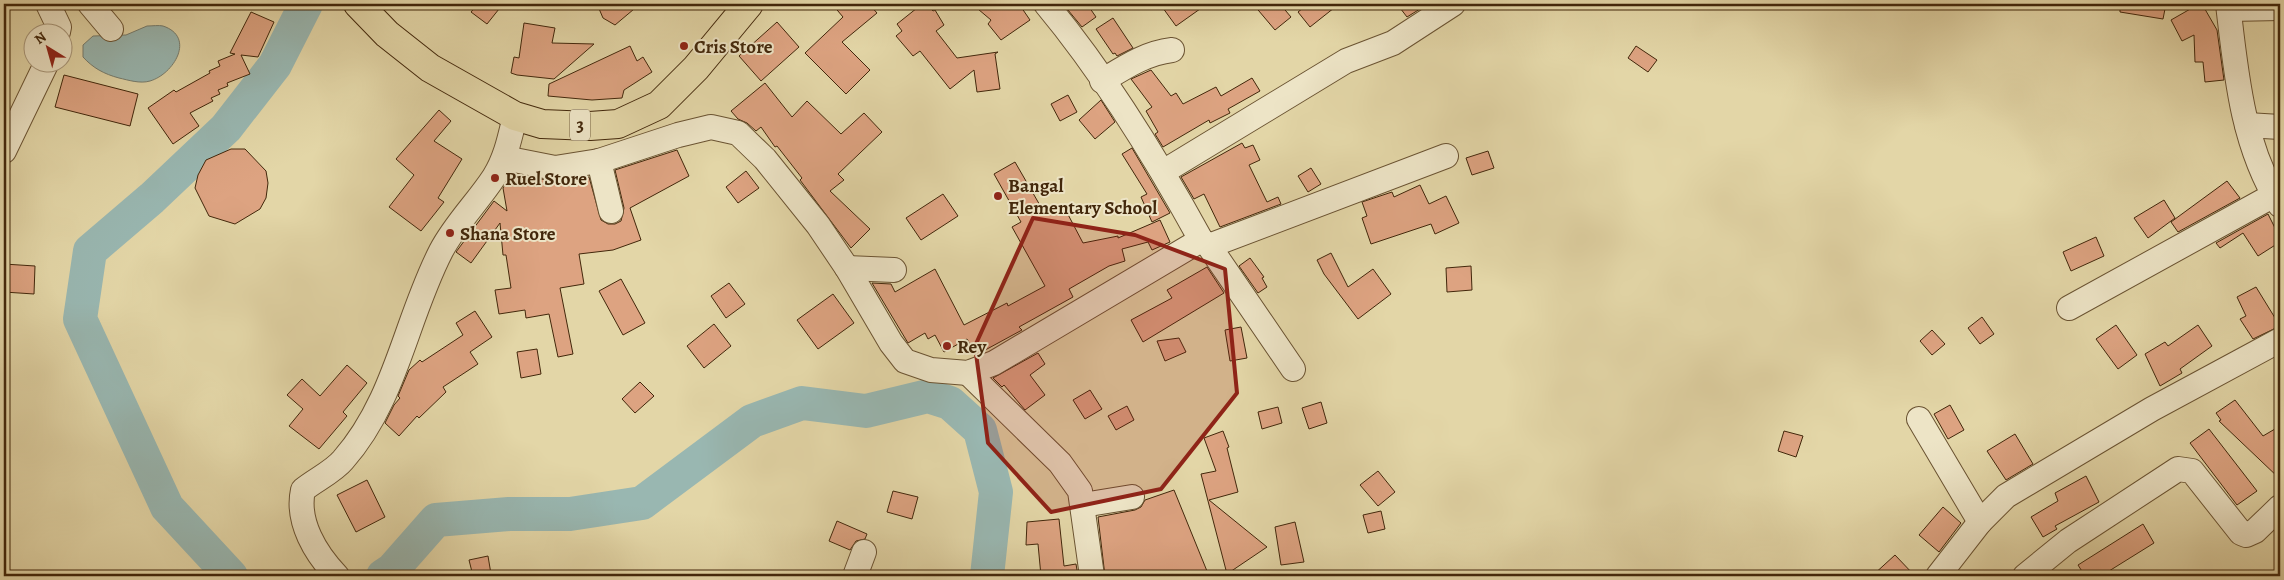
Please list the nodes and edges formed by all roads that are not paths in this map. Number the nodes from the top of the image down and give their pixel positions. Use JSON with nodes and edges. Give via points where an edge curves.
{"nodes":[{"id":1,"x":48,"y":4,"type":"edge"},
{"id":2,"x":90,"y":4,"type":"edge"},
{"id":3,"x":358,"y":4,"type":"edge"},
{"id":4,"x":749,"y":4,"type":"edge"},
{"id":5,"x":1046,"y":4,"type":"edge"},
{"id":6,"x":1453,"y":4,"type":"edge"},
{"id":7,"x":2229,"y":6,"type":"edge"},
{"id":8,"x":2280,"y":8,"type":"edge"},
{"id":9,"x":56,"y":22,"type":"edge"},
{"id":10,"x":110,"y":29,"type":"dead end"},
{"id":11,"x":1172,"y":50,"type":"dead end"},
{"id":12,"x":42,"y":72,"type":"edge"},
{"id":13,"x":1102,"y":81,"type":"junction"},
{"id":14,"x":515,"y":116,"type":"junction"},
{"id":15,"x":2247,"y":125,"type":"junction"},
{"id":16,"x":2280,"y":127,"type":"edge"},
{"id":17,"x":4,"y":152,"type":"edge"},
{"id":18,"x":1446,"y":156,"type":"dead end"},
{"id":19,"x":504,"y":158,"type":"junction"},
{"id":20,"x":599,"y":161,"type":"junction"},
{"id":21,"x":1163,"y":172,"type":"junction"},
{"id":22,"x":2277,"y":200,"type":"edge"},
{"id":23,"x":611,"y":211,"type":"dead end"},
{"id":24,"x":1205,"y":243,"type":"junction"},
{"id":25,"x":847,"y":268,"type":"junction"},
{"id":26,"x":894,"y":270,"type":"dead end"},
{"id":27,"x":2069,"y":308,"type":"dead end"},
{"id":28,"x":2280,"y":340,"type":"edge"},
{"id":29,"x":1293,"y":369,"type":"dead end"},
{"id":30,"x":968,"y":373,"type":"junction"},
{"id":31,"x":1919,"y":419,"type":"dead end"},
{"id":32,"x":1132,"y":496,"type":"dead end"},
{"id":33,"x":1083,"y":505,"type":"junction"},
{"id":34,"x":2280,"y":507,"type":"edge"},
{"id":35,"x":1980,"y":522,"type":"junction"},
{"id":36,"x":864,"y":552,"type":"dead end"},
{"id":37,"x":337,"y":576,"type":"edge"},
{"id":38,"x":856,"y":576,"type":"edge"},
{"id":39,"x":1092,"y":576,"type":"edge"},
{"id":40,"x":1938,"y":576,"type":"edge"},
{"id":41,"x":2025,"y":576,"type":"edge"}],
"edges":[{"from":1,"to":9,"type":"street"},
{"from":2,"to":10,"type":"street"},
{"from":3,"to":14,"type":"highway","number":"3","via":[[387,34],[430,68]]},
{"from":4,"to":14,"type":"highway","number":"3","via":[[696,68],[659,106],[618,124],[590,126],[542,124]]},
{"from":5,"to":13,"type":"street","via":[[1074,37]]},
{"from":6,"to":21,"type":"street","via":[[1393,43],[1346,61]]},
{"from":7,"to":8,"type":"street"},
{"from":7,"to":15,"type":"street","via":[[2234,63]]},
{"from":11,"to":13,"type":"street","via":[[1156,52]]},
{"from":12,"to":17,"type":"street"},
{"from":13,"to":21,"type":"street"},
{"from":14,"to":19,"type":"street"},
{"from":15,"to":16,"type":"street"},
{"from":15,"to":22,"type":"street","via":[[2255,155]]},
{"from":18,"to":24,"type":"street"},
{"from":19,"to":20,"type":"street","via":[[555,168]]},
{"from":19,"to":37,"type":"street","via":[[441,250],[377,412],[341,462],[304,490],[300,504],[307,530],[320,555]]},
{"from":20,"to":23,"type":"street"},
{"from":20,"to":25,"type":"street","via":[[711,127],[738,133],[771,166]]},
{"from":21,"to":24,"type":"street"},
{"from":22,"to":27,"type":"street"},
{"from":24,"to":29,"type":"street"},
{"from":24,"to":30,"type":"street","via":[[994,363]]},
{"from":25,"to":26,"type":"street"},
{"from":25,"to":30,"type":"street","via":[[905,361],[931,370]]},
{"from":28,"to":35,"type":"street","via":[[2152,409],[2019,487],[1992,507]]},
{"from":30,"to":33,"type":"street","via":[[1060,463],[1080,491]]},
{"from":31,"to":35,"type":"street"},
{"from":32,"to":33,"type":"street"},
{"from":33,"to":39,"type":"street"},
{"from":34,"to":41,"type":"street","via":[[2255,531],[2246,535],[2241,533],[2192,471],[2178,469],[2068,541]]},
{"from":35,"to":40,"type":"street"},
{"from":36,"to":38,"type":"street"}]}
